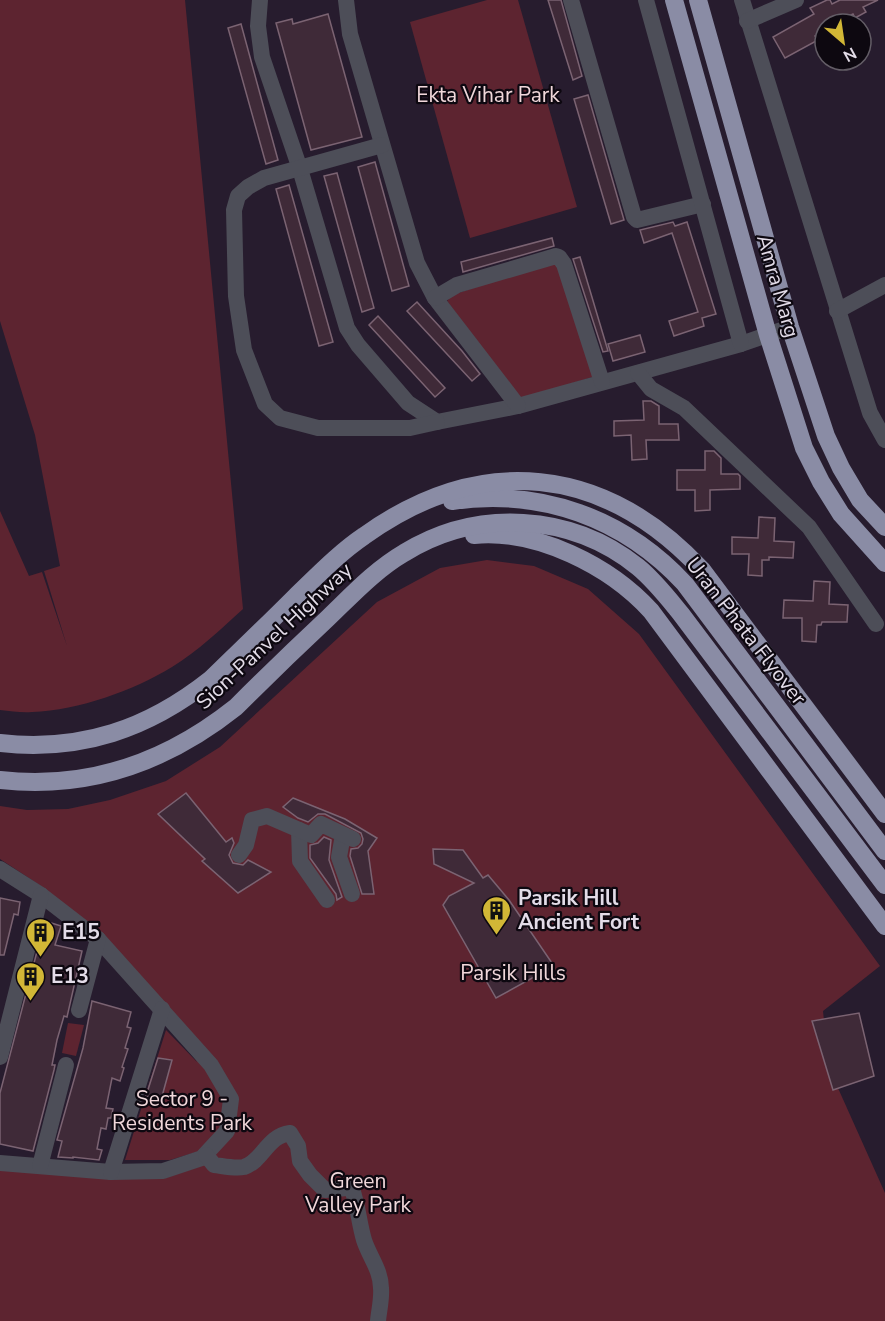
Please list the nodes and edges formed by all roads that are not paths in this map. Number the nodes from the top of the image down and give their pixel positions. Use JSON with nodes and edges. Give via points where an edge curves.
{"nodes":[{"id":1,"x":260,"y":0,"type":"edge"},
{"id":2,"x":346,"y":0,"type":"edge"},
{"id":3,"x":571,"y":0,"type":"edge"},
{"id":4,"x":646,"y":0,"type":"edge"},
{"id":5,"x":674,"y":0,"type":"edge"},
{"id":6,"x":698,"y":0,"type":"edge"},
{"id":7,"x":742,"y":0,"type":"edge"},
{"id":8,"x":796,"y":0,"type":"edge"},
{"id":9,"x":747,"y":21,"type":"junction"},
{"id":10,"x":382,"y":145,"type":"junction"},
{"id":11,"x":300,"y":169,"type":"junction"},
{"id":12,"x":703,"y":204,"type":"junction"},
{"id":13,"x":885,"y":285,"type":"edge"},
{"id":14,"x":435,"y":298,"type":"junction"},
{"id":15,"x":837,"y":311,"type":"junction"},
{"id":16,"x":790,"y":327,"type":"junction"},
{"id":17,"x":768,"y":334,"type":"junction"},
{"id":18,"x":741,"y":344,"type":"junction"},
{"id":19,"x":638,"y":373,"type":"junction"},
{"id":20,"x":602,"y":382,"type":"junction"},
{"id":21,"x":518,"y":406,"type":"junction"},
{"id":22,"x":437,"y":422,"type":"junction"},
{"id":23,"x":885,"y":440,"type":"edge"},
{"id":24,"x":386,"y":522,"type":"junction"},
{"id":25,"x":885,"y":527,"type":"edge"},
{"id":26,"x":403,"y":553,"type":"junction"},
{"id":27,"x":885,"y":563,"type":"edge"},
{"id":28,"x":876,"y":624,"type":"dead end"},
{"id":29,"x":0,"y":743,"type":"edge"},
{"id":30,"x":0,"y":780,"type":"edge"},
{"id":31,"x":885,"y":814,"type":"edge"},
{"id":32,"x":299,"y":830,"type":"junction"},
{"id":33,"x":885,"y":851,"type":"edge"},
{"id":34,"x":239,"y":855,"type":"dead end"},
{"id":35,"x":0,"y":869,"type":"edge"},
{"id":36,"x":885,"y":885,"type":"edge"},
{"id":37,"x":352,"y":894,"type":"dead end"},
{"id":38,"x":41,"y":895,"type":"junction"},
{"id":39,"x":327,"y":900,"type":"dead end"},
{"id":40,"x":885,"y":926,"type":"edge"},
{"id":41,"x":98,"y":939,"type":"junction"},
{"id":42,"x":162,"y":1009,"type":"junction"},
{"id":43,"x":79,"y":1011,"type":"dead end"},
{"id":44,"x":0,"y":1057,"type":"edge"},
{"id":45,"x":66,"y":1065,"type":"dead end"},
{"id":46,"x":206,"y":1155,"type":"junction"},
{"id":47,"x":0,"y":1163,"type":"edge"},
{"id":48,"x":39,"y":1166,"type":"junction"},
{"id":49,"x":111,"y":1172,"type":"junction"},
{"id":50,"x":378,"y":1321,"type":"edge"}],
"edges":[{"from":1,"to":11,"type":"street","via":[[262,57]]},
{"from":2,"to":10,"type":"street","via":[[350,34]]},
{"from":3,"to":12,"type":"street","via":[[633,217],[637,220]]},
{"from":4,"to":12,"type":"street"},
{"from":5,"to":17,"type":"highway","name":"Amra Marg"},
{"from":6,"to":16,"type":"highway","name":"Amra Marg"},
{"from":7,"to":9,"type":"street"},
{"from":8,"to":9,"type":"street"},
{"from":9,"to":15,"type":"street"},
{"from":10,"to":11,"type":"street"},
{"from":10,"to":14,"type":"street","via":[[417,263]]},
{"from":11,"to":22,"type":"street","via":[[348,328],[408,403]]},
{"from":11,"to":22,"type":"street","via":[[264,178],[248,187],[238,196],[234,210],[240,329],[265,404],[280,418],[318,428],[410,428]]},
{"from":12,"to":18,"type":"street"},
{"from":13,"to":15,"type":"street"},
{"from":14,"to":20,"type":"street","via":[[457,285],[560,258]]},
{"from":14,"to":21,"type":"street"},
{"from":15,"to":23,"type":"street","via":[[870,413]]},
{"from":16,"to":17,"type":"street"},
{"from":16,"to":25,"type":"highway","name":"Amra Marg","via":[[826,436],[841,468],[860,500]]},
{"from":17,"to":18,"type":"street"},
{"from":17,"to":27,"type":"highway","name":"Amra Marg","via":[[804,448],[821,482],[841,514]]},
{"from":18,"to":19,"type":"street"},
{"from":19,"to":20,"type":"street"},
{"from":19,"to":28,"type":"street","via":[[651,389],[684,408],[809,527]]},
{"from":20,"to":21,"type":"street"},
{"from":21,"to":22,"type":"street"},
{"from":24,"to":29,"type":"highway","name":"Sion-Panvel Highway","via":[[346,549],[212,679],[169,709],[97,738],[45,745]]},
{"from":24,"to":31,"type":"highway","via":[[407,508],[453,490],[528,480],[576,488],[631,511],[666,534],[702,570]]},
{"from":24,"to":33,"type":"highway","name":"Uran Phata Flyover","via":[[419,508],[502,498],[570,509],[633,538],[669,567],[691,593]]},
{"from":26,"to":30,"type":"highway","name":"Sion-Panvel Highway","via":[[370,577],[236,706],[188,741],[105,774],[46,783]]},
{"from":26,"to":36,"type":"highway","name":"Uran Phata Flyover","via":[[461,529],[522,521],[564,529],[603,544],[630,561],[681,614]]},
{"from":26,"to":40,"type":"highway","via":[[462,536],[519,537],[576,556],[625,585],[651,611]]},
{"from":32,"to":34,"type":"street","via":[[267,816],[252,820],[246,845]]},
{"from":32,"to":37,"type":"street","via":[[310,835],[321,824],[348,837],[339,857]]},
{"from":32,"to":39,"type":"street","via":[[300,861]]},
{"from":35,"to":38,"type":"street"},
{"from":38,"to":41,"type":"street"},
{"from":38,"to":44,"type":"street"},
{"from":41,"to":42,"type":"street"},
{"from":41,"to":43,"type":"street"},
{"from":42,"to":46,"type":"street","via":[[211,1065],[231,1099],[227,1131]]},
{"from":42,"to":49,"type":"street"},
{"from":45,"to":48,"type":"street"},
{"from":46,"to":49,"type":"street","via":[[163,1171]]},
{"from":46,"to":50,"type":"street","via":[[214,1165],[244,1167],[279,1134],[290,1133],[298,1146],[300,1161],[325,1190],[352,1189],[364,1242],[374,1259],[381,1287]]},
{"from":47,"to":48,"type":"street"},
{"from":48,"to":49,"type":"street"}]}
